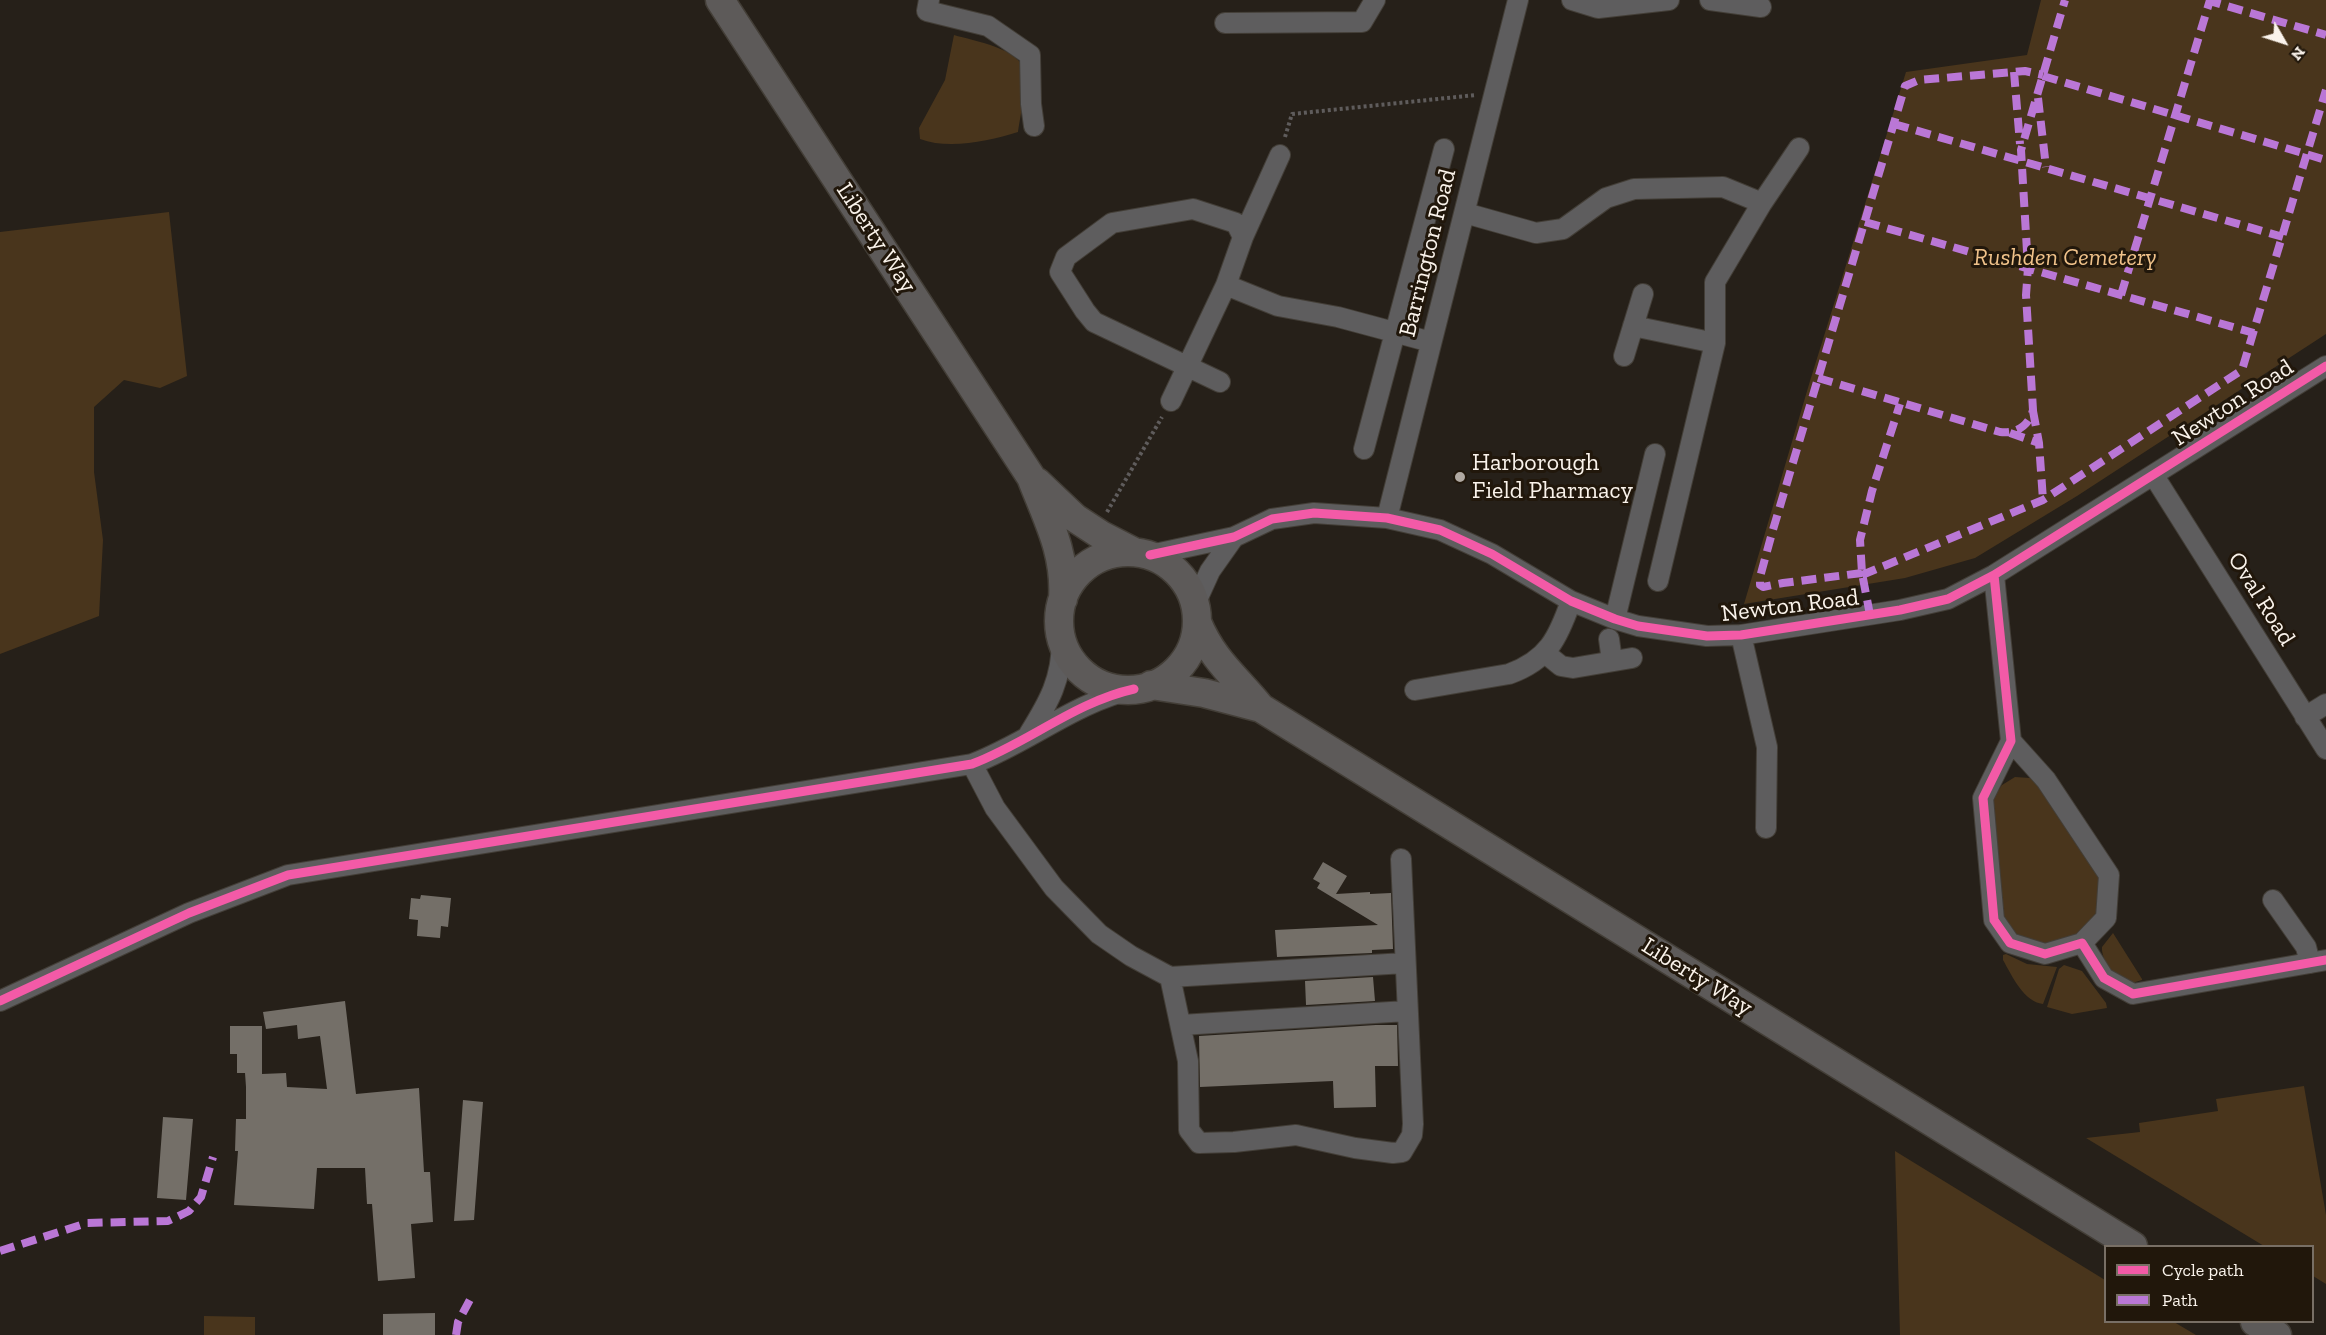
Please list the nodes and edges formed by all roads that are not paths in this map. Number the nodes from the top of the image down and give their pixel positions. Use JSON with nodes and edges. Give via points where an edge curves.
{"nodes":[{"id":1,"x":720,"y":0,"type":"edge"},
{"id":2,"x":929,"y":0,"type":"edge"},
{"id":3,"x":1375,"y":0,"type":"edge"},
{"id":4,"x":1518,"y":0,"type":"edge"},
{"id":5,"x":1572,"y":0,"type":"edge"},
{"id":6,"x":1669,"y":0,"type":"edge"},
{"id":7,"x":1710,"y":0,"type":"edge"},
{"id":8,"x":1761,"y":7,"type":"dead end"},
{"id":9,"x":1226,"y":23,"type":"dead end"},
{"id":10,"x":1034,"y":126,"type":"dead end"},
{"id":11,"x":1800,"y":148,"type":"dead end"},
{"id":12,"x":1444,"y":149,"type":"dead end"},
{"id":13,"x":1280,"y":155,"type":"road end"},
{"id":14,"x":1761,"y":203,"type":"junction"},
{"id":15,"x":1465,"y":213,"type":"junction"},
{"id":16,"x":1243,"y":237,"type":"junction"},
{"id":17,"x":1226,"y":285,"type":"junction"},
{"id":18,"x":1643,"y":294,"type":"dead end"},
{"id":19,"x":1633,"y":326,"type":"junction"},
{"id":20,"x":1396,"y":332,"type":"junction"},
{"id":21,"x":1431,"y":342,"type":"junction"},
{"id":22,"x":1715,"y":343,"type":"junction"},
{"id":23,"x":1624,"y":356,"type":"dead end"},
{"id":24,"x":1188,"y":366,"type":"junction"},
{"id":25,"x":2326,"y":366,"type":"edge"},
{"id":26,"x":1220,"y":382,"type":"dead end"},
{"id":27,"x":1171,"y":401,"type":"road end"},
{"id":28,"x":1364,"y":449,"type":"dead end"},
{"id":29,"x":1656,"y":454,"type":"dead end"},
{"id":30,"x":2154,"y":476,"type":"junction"},
{"id":31,"x":1031,"y":477,"type":"junction"},
{"id":32,"x":1388,"y":518,"type":"junction"},
{"id":33,"x":1234,"y":537,"type":"junction"},
{"id":34,"x":1142,"y":553,"type":"junction"},
{"id":35,"x":1994,"y":575,"type":"junction"},
{"id":36,"x":1658,"y":581,"type":"dead end"},
{"id":37,"x":1063,"y":599,"type":"junction"},
{"id":38,"x":1571,"y":601,"type":"junction"},
{"id":39,"x":1196,"y":613,"type":"junction"},
{"id":40,"x":1615,"y":618,"type":"junction"},
{"id":41,"x":1741,"y":635,"type":"junction"},
{"id":42,"x":1609,"y":639,"type":"dead end"},
{"id":43,"x":1062,"y":640,"type":"junction"},
{"id":44,"x":1545,"y":653,"type":"junction"},
{"id":45,"x":1632,"y":658,"type":"dead end"},
{"id":46,"x":1612,"y":662,"type":"junction"},
{"id":47,"x":1143,"y":687,"type":"junction"},
{"id":48,"x":1415,"y":690,"type":"dead end"},
{"id":49,"x":2326,"y":704,"type":"edge"},
{"id":50,"x":1261,"y":708,"type":"junction"},
{"id":51,"x":2305,"y":717,"type":"junction"},
{"id":52,"x":1027,"y":737,"type":"junction"},
{"id":53,"x":2011,"y":741,"type":"junction"},
{"id":54,"x":2326,"y":749,"type":"edge"},
{"id":55,"x":972,"y":764,"type":"junction"},
{"id":56,"x":1766,"y":828,"type":"dead end"},
{"id":57,"x":1401,"y":859,"type":"dead end"},
{"id":58,"x":2273,"y":900,"type":"dead end"},
{"id":59,"x":2082,"y":943,"type":"junction"},
{"id":60,"x":2318,"y":961,"type":"edge"},
{"id":61,"x":1405,"y":963,"type":"junction"},
{"id":62,"x":1170,"y":977,"type":"junction"},
{"id":63,"x":0,"y":1001,"type":"edge"},
{"id":64,"x":1407,"y":1011,"type":"junction"},
{"id":65,"x":1181,"y":1025,"type":"junction"},
{"id":66,"x":2131,"y":1245,"type":"edge"},
{"id":67,"x":2257,"y":1323,"type":"edge"},
{"id":68,"x":2277,"y":1335,"type":"edge"}],
"edges":[{"from":1,"to":31,"type":"highway","name":"Liberty Way"},
{"from":2,"to":10,"type":"street","via":[[927,11],[988,26],[1030,55]]},
{"from":3,"to":9,"type":"street","via":[[1362,22]]},
{"from":4,"to":15,"type":"street","name":"Barrington Road"},
{"from":5,"to":6,"type":"street","via":[[1599,8]]},
{"from":7,"to":8,"type":"street"},
{"from":11,"to":14,"type":"street"},
{"from":12,"to":20,"type":"street"},
{"from":13,"to":16,"type":"street"},
{"from":14,"to":15,"type":"street","via":[[1723,187],[1634,189],[1606,198],[1563,229],[1536,233]]},
{"from":14,"to":22,"type":"street","via":[[1715,282]]},
{"from":15,"to":21,"type":"street","name":"Barrington Road"},
{"from":16,"to":17,"type":"street"},
{"from":16,"to":24,"type":"street","via":[[1236,223],[1193,209],[1112,223],[1066,257],[1060,272],[1094,322]]},
{"from":17,"to":20,"type":"street","via":[[1278,306]]},
{"from":17,"to":24,"type":"street"},
{"from":18,"to":19,"type":"street"},
{"from":19,"to":22,"type":"street"},
{"from":19,"to":23,"type":"street"},
{"from":20,"to":21,"type":"street"},
{"from":20,"to":28,"type":"street"},
{"from":21,"to":32,"type":"street","name":"Barrington Road"},
{"from":22,"to":36,"type":"street"},
{"from":24,"to":26,"type":"street"},
{"from":24,"to":27,"type":"street"},
{"from":25,"to":30,"type":"street","name":"Newton Road"},
{"from":29,"to":40,"type":"street"},
{"from":30,"to":35,"type":"street","name":"Newton Road"},
{"from":30,"to":51,"type":"street","name":"Oval Road"},
{"from":31,"to":34,"type":"highway","name":"Liberty Way","via":[[1075,518],[1101,535]]},
{"from":31,"to":37,"type":"highway","name":"Liberty Way","via":[[1058,543],[1063,564]]},
{"from":32,"to":33,"type":"street","name":"Newton Road","via":[[1314,513],[1272,519]]},
{"from":32,"to":38,"type":"street","name":"Newton Road","via":[[1440,530],[1482,549]]},
{"from":33,"to":34,"type":"street","name":"Newton Road"},
{"from":33,"to":39,"type":"street","name":"Newton Road","via":[[1210,571]]},
{"from":34,"to":37,"type":"highway","via":[[1111,554],[1090,563],[1074,579]]},
{"from":34,"to":39,"type":"highway","via":[[1166,563],[1179,574],[1189,588]]},
{"from":35,"to":41,"type":"street","name":"Newton Road","via":[[1948,599]]},
{"from":35,"to":53,"type":"street"},
{"from":37,"to":43,"type":"highway","via":[[1059,620]]},
{"from":38,"to":40,"type":"street","name":"Newton Road"},
{"from":38,"to":44,"type":"street","via":[[1559,635]]},
{"from":39,"to":47,"type":"highway","via":[[1195,639],[1189,654],[1166,678]]},
{"from":39,"to":50,"type":"highway","name":"Liberty Way","via":[[1216,659]]},
{"from":40,"to":41,"type":"street","name":"Newton Road","via":[[1672,632]]},
{"from":41,"to":56,"type":"street","via":[[1767,747]]},
{"from":42,"to":46,"type":"street"},
{"from":43,"to":47,"type":"highway","via":[[1076,665],[1097,682],[1115,688]]},
{"from":43,"to":52,"type":"street","via":[[1056,682],[1047,706]]},
{"from":44,"to":46,"type":"street","via":[[1566,667]]},
{"from":44,"to":48,"type":"street","via":[[1529,666],[1509,674]]},
{"from":45,"to":46,"type":"street"},
{"from":47,"to":50,"type":"highway","name":"Liberty Way","via":[[1204,693]]},
{"from":47,"to":52,"type":"street","via":[[1110,695]]},
{"from":49,"to":51,"type":"street"},
{"from":50,"to":66,"type":"highway","name":"Liberty Way"},
{"from":51,"to":54,"type":"street","name":"Oval Road"},
{"from":52,"to":55,"type":"street"},
{"from":53,"to":59,"type":"street","via":[[2046,780],[2109,875],[2106,918]]},
{"from":53,"to":59,"type":"street","via":[[1983,798],[1994,920],[2010,943],[2045,954]]},
{"from":55,"to":62,"type":"street","via":[[995,808],[1053,888],[1099,934]]},
{"from":55,"to":63,"type":"street","via":[[288,875],[189,913]]},
{"from":57,"to":61,"type":"street"},
{"from":58,"to":60,"type":"street"},
{"from":59,"to":60,"type":"street","via":[[2104,978],[2133,994]]},
{"from":61,"to":62,"type":"street"},
{"from":61,"to":64,"type":"street"},
{"from":62,"to":65,"type":"street"},
{"from":64,"to":65,"type":"street"},
{"from":64,"to":65,"type":"street","via":[[1412,1135],[1402,1152],[1393,1153],[1296,1135],[1199,1143],[1189,1130],[1188,1061]]},
{"from":67,"to":68,"type":"highway"}]}
